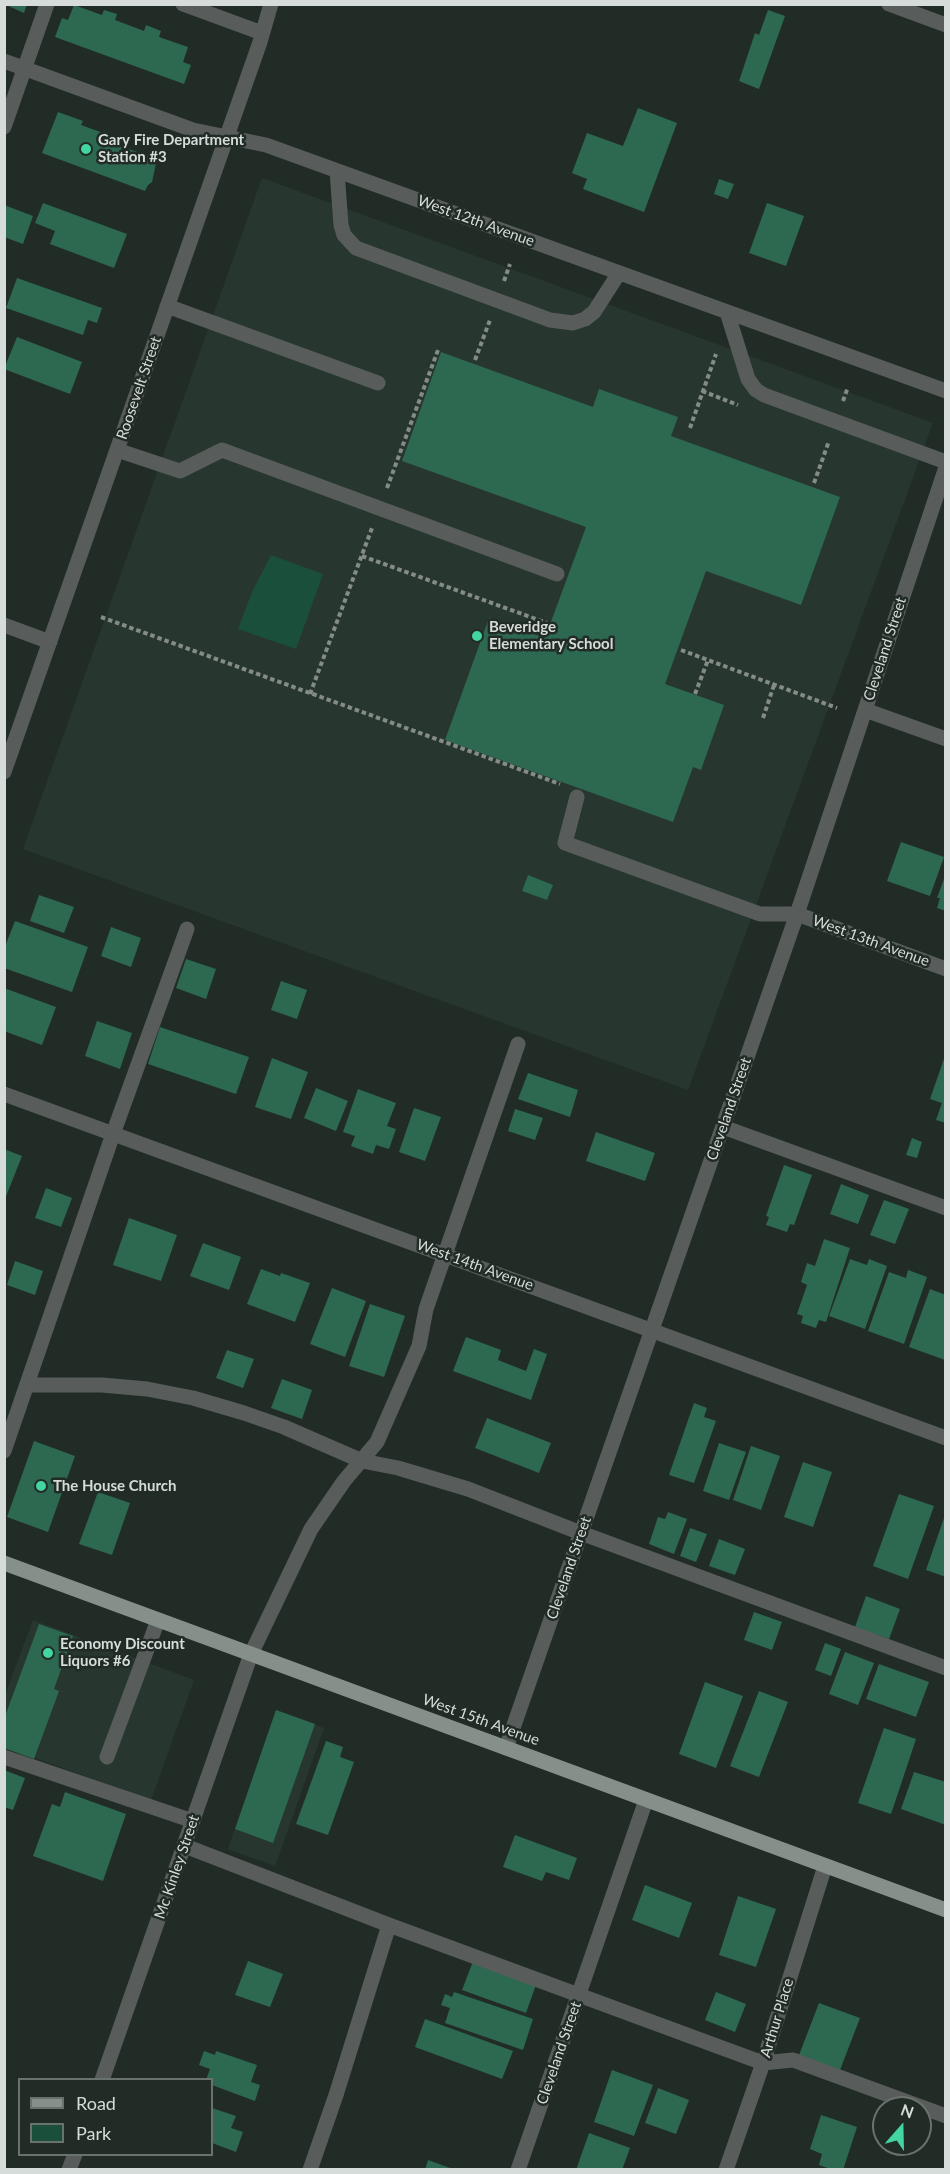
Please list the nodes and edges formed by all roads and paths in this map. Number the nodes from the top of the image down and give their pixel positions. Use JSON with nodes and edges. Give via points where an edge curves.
{"nodes":[{"id":1,"x":47,"y":4,"type":"edge"},
{"id":2,"x":183,"y":4,"type":"edge"},
{"id":3,"x":271,"y":4,"type":"edge"},
{"id":4,"x":889,"y":4,"type":"edge"},
{"id":5,"x":945,"y":25,"type":"edge"},
{"id":6,"x":262,"y":33,"type":"junction"},
{"id":7,"x":4,"y":61,"type":"edge"},
{"id":8,"x":25,"y":68,"type":"junction"},
{"id":9,"x":4,"y":127,"type":"edge"},
{"id":10,"x":226,"y":137,"type":"junction"},
{"id":11,"x":337,"y":171,"type":"junction"},
{"id":12,"x":510,"y":264,"type":"dead end"},
{"id":13,"x":619,"y":273,"type":"junction"},
{"id":14,"x":501,"y":288,"type":"dead end"},
{"id":15,"x":167,"y":306,"type":"junction"},
{"id":16,"x":727,"y":312,"type":"junction"},
{"id":17,"x":492,"y":314,"type":"dead end"},
{"id":18,"x":717,"y":351,"type":"dead end"},
{"id":19,"x":475,"y":360,"type":"dead end"},
{"id":20,"x":378,"y":383,"type":"dead end"},
{"id":21,"x":945,"y":391,"type":"edge"},
{"id":22,"x":690,"y":428,"type":"dead end"},
{"id":23,"x":832,"y":434,"type":"dead end"},
{"id":24,"x":117,"y":450,"type":"junction"},
{"id":25,"x":945,"y":465,"type":"edge"},
{"id":26,"x":814,"y":483,"type":"dead end"},
{"id":27,"x":940,"y":505,"type":"edge"},
{"id":28,"x":362,"y":556,"type":"dead end"},
{"id":29,"x":557,"y":574,"type":"dead end"},
{"id":30,"x":101,"y":617,"type":"dead end"},
{"id":31,"x":547,"y":623,"type":"dead end"},
{"id":32,"x":4,"y":625,"type":"edge"},
{"id":33,"x":50,"y":642,"type":"junction"},
{"id":34,"x":681,"y":651,"type":"dead end"},
{"id":35,"x":708,"y":660,"type":"junction"},
{"id":36,"x":774,"y":685,"type":"junction"},
{"id":37,"x":695,"y":694,"type":"dead end"},
{"id":38,"x":837,"y":708,"type":"dead end"},
{"id":39,"x":865,"y":710,"type":"junction"},
{"id":40,"x":763,"y":718,"type":"dead end"},
{"id":41,"x":945,"y":739,"type":"edge"},
{"id":42,"x":4,"y":772,"type":"edge"},
{"id":43,"x":564,"y":786,"type":"dead end"},
{"id":44,"x":577,"y":797,"type":"dead end"},
{"id":45,"x":797,"y":914,"type":"junction"},
{"id":46,"x":187,"y":929,"type":"dead end"},
{"id":47,"x":945,"y":969,"type":"edge"},
{"id":48,"x":518,"y":1044,"type":"dead end"},
{"id":49,"x":4,"y":1094,"type":"edge"},
{"id":50,"x":723,"y":1127,"type":"junction"},
{"id":51,"x":113,"y":1134,"type":"junction"},
{"id":52,"x":945,"y":1208,"type":"edge"},
{"id":53,"x":444,"y":1254,"type":"junction"},
{"id":54,"x":652,"y":1330,"type":"junction"},
{"id":55,"x":27,"y":1385,"type":"junction"},
{"id":56,"x":945,"y":1438,"type":"edge"},
{"id":57,"x":4,"y":1451,"type":"edge"},
{"id":58,"x":362,"y":1461,"type":"junction"},
{"id":59,"x":581,"y":1533,"type":"junction"},
{"id":60,"x":4,"y":1563,"type":"edge"},
{"id":61,"x":158,"y":1620,"type":"junction"},
{"id":62,"x":251,"y":1654,"type":"junction"},
{"id":63,"x":945,"y":1668,"type":"edge"},
{"id":64,"x":506,"y":1748,"type":"junction"},
{"id":65,"x":4,"y":1756,"type":"edge"},
{"id":66,"x":107,"y":1757,"type":"dead end"},
{"id":67,"x":646,"y":1800,"type":"junction"},
{"id":68,"x":193,"y":1821,"type":"junction"},
{"id":69,"x":185,"y":1846,"type":"junction"},
{"id":70,"x":825,"y":1866,"type":"junction"},
{"id":71,"x":945,"y":1910,"type":"edge"},
{"id":72,"x":389,"y":1925,"type":"junction"},
{"id":73,"x":579,"y":1995,"type":"junction"},
{"id":74,"x":763,"y":2063,"type":"junction"},
{"id":75,"x":102,"y":2078,"type":"edge"},
{"id":76,"x":945,"y":2116,"type":"edge"},
{"id":77,"x":310,"y":2169,"type":"edge"},
{"id":78,"x":518,"y":2169,"type":"edge"},
{"id":79,"x":726,"y":2169,"type":"edge"}],
"edges":[{"from":1,"to":8,"type":"street"},
{"from":2,"to":6,"type":"street"},
{"from":3,"to":6,"type":"street","name":"Roosevelt Street"},
{"from":4,"to":5,"type":"street"},
{"from":6,"to":10,"type":"street","name":"Roosevelt Street"},
{"from":7,"to":8,"type":"street","name":"West 12th Avenue"},
{"from":8,"to":9,"type":"street"},
{"from":8,"to":10,"type":"street","name":"West 12th Avenue","via":[[193,130]]},
{"from":10,"to":11,"type":"street","name":"West 12th Avenue","via":[[266,145]]},
{"from":10,"to":15,"type":"street","name":"Roosevelt Street"},
{"from":11,"to":13,"type":"street","name":"West 12th Avenue"},
{"from":11,"to":13,"type":"street","via":[[341,225],[356,248],[550,320],[573,323],[585,319],[594,312]]},
{"from":12,"to":14,"type":"path"},
{"from":13,"to":16,"type":"street","name":"West 12th Avenue"},
{"from":15,"to":20,"type":"street"},
{"from":15,"to":24,"type":"street","name":"Roosevelt Street"},
{"from":16,"to":21,"type":"street","name":"West 12th Avenue"},
{"from":16,"to":25,"type":"street","via":[[748,379],[756,390]]},
{"from":17,"to":19,"type":"path"},
{"from":18,"to":22,"type":"path"},
{"from":23,"to":26,"type":"path"},
{"from":24,"to":29,"type":"street","via":[[180,471],[222,450]]},
{"from":24,"to":33,"type":"street","name":"Roosevelt Street"},
{"from":25,"to":27,"type":"street","name":"Cleveland Street"},
{"from":27,"to":39,"type":"street","name":"Cleveland Street"},
{"from":28,"to":31,"type":"path"},
{"from":30,"to":43,"type":"path"},
{"from":32,"to":33,"type":"street"},
{"from":33,"to":42,"type":"street","name":"Roosevelt Street"},
{"from":34,"to":35,"type":"path"},
{"from":35,"to":36,"type":"path"},
{"from":35,"to":37,"type":"path"},
{"from":36,"to":38,"type":"path"},
{"from":36,"to":40,"type":"path"},
{"from":39,"to":41,"type":"street"},
{"from":39,"to":45,"type":"street","name":"Cleveland Street"},
{"from":44,"to":45,"type":"street","via":[[565,843],[760,914]]},
{"from":45,"to":47,"type":"street","name":"West 13th Avenue"},
{"from":45,"to":50,"type":"street","name":"Cleveland Street"},
{"from":46,"to":51,"type":"street"},
{"from":48,"to":53,"type":"street","name":"Mc Kinley Street"},
{"from":49,"to":51,"type":"street","name":"West 14th Avenue"},
{"from":50,"to":52,"type":"street"},
{"from":50,"to":54,"type":"street","name":"Cleveland Street"},
{"from":51,"to":53,"type":"street","name":"West 14th Avenue"},
{"from":51,"to":55,"type":"street"},
{"from":53,"to":54,"type":"street","name":"West 14th Avenue"},
{"from":53,"to":58,"type":"street","name":"Mc Kinley Street","via":[[419,1346],[377,1442]]},
{"from":54,"to":56,"type":"street","name":"West 14th Avenue"},
{"from":54,"to":59,"type":"street","name":"Cleveland Street"},
{"from":55,"to":57,"type":"street"},
{"from":55,"to":58,"type":"street","via":[[102,1385],[193,1398],[284,1427]]},
{"from":58,"to":59,"type":"street","via":[[468,1489]]},
{"from":58,"to":62,"type":"street","name":"Mc Kinley Street","via":[[311,1529]]},
{"from":59,"to":63,"type":"street"},
{"from":59,"to":64,"type":"street","name":"Cleveland Street"},
{"from":60,"to":61,"type":"main road","name":"West 15th Avenue"},
{"from":61,"to":62,"type":"main road","name":"West 15th Avenue"},
{"from":61,"to":66,"type":"street"},
{"from":62,"to":64,"type":"main road","name":"West 15th Avenue"},
{"from":62,"to":68,"type":"street","name":"Mc Kinley Street"},
{"from":64,"to":67,"type":"main road","name":"West 15th Avenue"},
{"from":65,"to":68,"type":"street"},
{"from":67,"to":70,"type":"main road","name":"West 15th Avenue"},
{"from":67,"to":73,"type":"street","name":"Cleveland Street"},
{"from":68,"to":69,"type":"street","name":"Mc Kinley Street"},
{"from":69,"to":72,"type":"street"},
{"from":69,"to":75,"type":"street","name":"Mc Kinley Street"},
{"from":70,"to":71,"type":"main road","name":"West 15th Avenue"},
{"from":70,"to":74,"type":"street","name":"Arthur Place"},
{"from":72,"to":73,"type":"street"},
{"from":72,"to":77,"type":"street"},
{"from":73,"to":74,"type":"street"},
{"from":73,"to":78,"type":"street","name":"Cleveland Street"},
{"from":74,"to":76,"type":"street","via":[[793,2060]]},
{"from":74,"to":79,"type":"street","name":"Arthur Place"}]}
